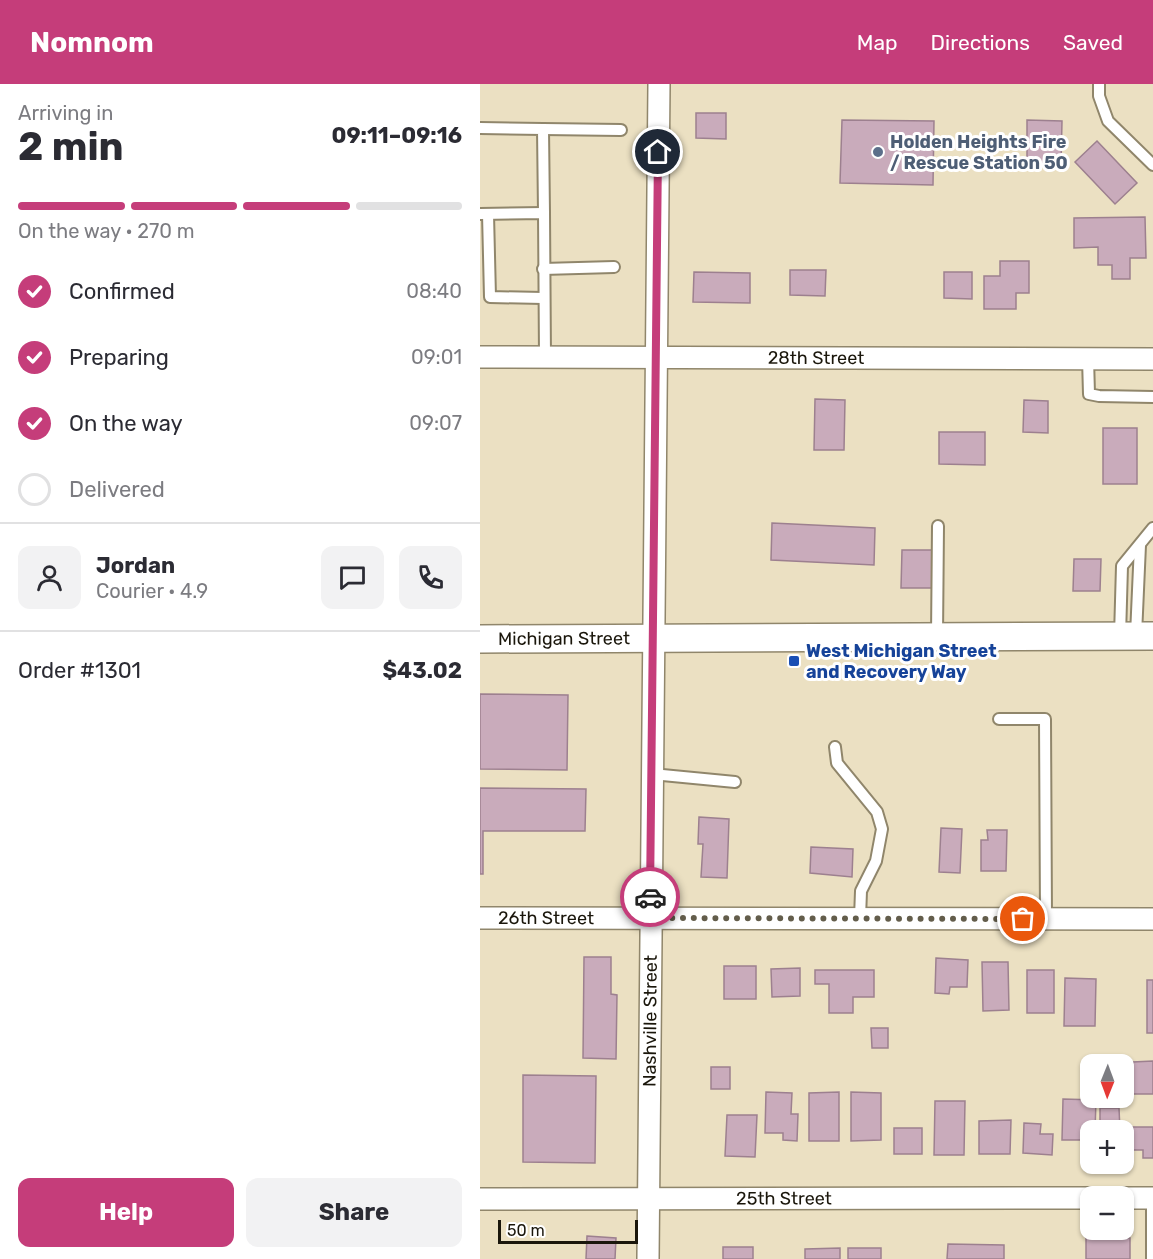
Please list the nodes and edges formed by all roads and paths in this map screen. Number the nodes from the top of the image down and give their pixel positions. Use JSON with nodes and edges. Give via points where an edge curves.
{"nodes":[{"id":1,"x":659,"y":84,"type":"edge"},
{"id":2,"x":1099,"y":84,"type":"edge"},
{"id":3,"x":480,"y":128,"type":"edge"},
{"id":4,"x":543,"y":129,"type":"junction"},
{"id":5,"x":621,"y":130,"type":"dead end"},
{"id":6,"x":1153,"y":165,"type":"edge"},
{"id":7,"x":543,"y":213,"type":"junction"},
{"id":8,"x":484,"y":214,"type":"edge"},
{"id":9,"x":614,"y":267,"type":"dead end"},
{"id":10,"x":543,"y":269,"type":"junction"},
{"id":11,"x":543,"y":298,"type":"junction"},
{"id":12,"x":480,"y":357,"type":"edge"},
{"id":13,"x":544,"y":357,"type":"junction"},
{"id":14,"x":657,"y":357,"type":"junction"},
{"id":15,"x":1088,"y":358,"type":"junction"},
{"id":16,"x":1153,"y":359,"type":"edge"},
{"id":17,"x":1153,"y":397,"type":"edge"},
{"id":18,"x":938,"y":525,"type":"dead end"},
{"id":19,"x":1153,"y":528,"type":"edge"},
{"id":20,"x":1140,"y":545,"type":"junction"},
{"id":21,"x":1136,"y":636,"type":"edge"},
{"id":22,"x":937,"y":637,"type":"junction"},
{"id":23,"x":653,"y":638,"type":"junction"},
{"id":24,"x":480,"y":639,"type":"edge"},
{"id":25,"x":999,"y":719,"type":"dead end"},
{"id":26,"x":835,"y":747,"type":"dead end"},
{"id":27,"x":652,"y":774,"type":"junction"},
{"id":28,"x":735,"y":783,"type":"dead end"},
{"id":29,"x":480,"y":918,"type":"edge"},
{"id":30,"x":650,"y":918,"type":"junction"},
{"id":31,"x":860,"y":918,"type":"junction"},
{"id":32,"x":1046,"y":919,"type":"junction"},
{"id":33,"x":1153,"y":919,"type":"edge"},
{"id":34,"x":649,"y":1198,"type":"junction"},
{"id":35,"x":1080,"y":1198,"type":"edge"},
{"id":36,"x":1134,"y":1198,"type":"edge"},
{"id":37,"x":1153,"y":1198,"type":"edge"},
{"id":38,"x":480,"y":1199,"type":"edge"},
{"id":39,"x":648,"y":1259,"type":"edge"},
{"id":40,"x":1152,"y":1259,"type":"edge"}],
"edges":[{"from":1,"to":14,"type":"street","name":"Nashville Street"},
{"from":2,"to":6,"type":"lane","via":[[1108,122]]},
{"from":3,"to":4,"type":"lane"},
{"from":4,"to":5,"type":"lane"},
{"from":4,"to":7,"type":"lane"},
{"from":7,"to":8,"type":"lane"},
{"from":7,"to":10,"type":"lane"},
{"from":8,"to":11,"type":"lane","via":[[490,297]]},
{"from":9,"to":10,"type":"lane"},
{"from":10,"to":11,"type":"lane"},
{"from":11,"to":13,"type":"lane"},
{"from":12,"to":13,"type":"street","name":"28th Street"},
{"from":13,"to":14,"type":"street","name":"28th Street"},
{"from":14,"to":15,"type":"street","name":"28th Street"},
{"from":14,"to":23,"type":"street","name":"Nashville Street"},
{"from":15,"to":16,"type":"street","name":"28th Street"},
{"from":15,"to":17,"type":"lane","via":[[1089,394]]},
{"from":18,"to":22,"type":"lane"},
{"from":19,"to":20,"type":"lane"},
{"from":20,"to":21,"type":"lane"},
{"from":20,"to":21,"type":"lane","via":[[1122,566]]},
{"from":21,"to":22,"type":"street","name":"Michigan Street"},
{"from":22,"to":23,"type":"street","name":"Michigan Street"},
{"from":23,"to":24,"type":"street","name":"Michigan Street"},
{"from":23,"to":27,"type":"street","name":"Nashville Street"},
{"from":25,"to":32,"type":"lane","via":[[1045,719]]},
{"from":26,"to":31,"type":"lane","via":[[837,763],[877,812],[882,829],[876,861],[861,891]]},
{"from":27,"to":28,"type":"lane"},
{"from":27,"to":30,"type":"street","name":"Nashville Street"},
{"from":29,"to":30,"type":"street","name":"26th Street"},
{"from":30,"to":31,"type":"street","name":"26th Street"},
{"from":30,"to":34,"type":"street","name":"Nashville Street"},
{"from":31,"to":32,"type":"street","name":"26th Street"},
{"from":32,"to":33,"type":"street","name":"26th Street"},
{"from":34,"to":35,"type":"street","name":"25th Street"},
{"from":34,"to":38,"type":"street","name":"25th Street"},
{"from":34,"to":39,"type":"street","name":"Nashville Street"},
{"from":36,"to":37,"type":"street"},
{"from":37,"to":40,"type":"lane"}]}
